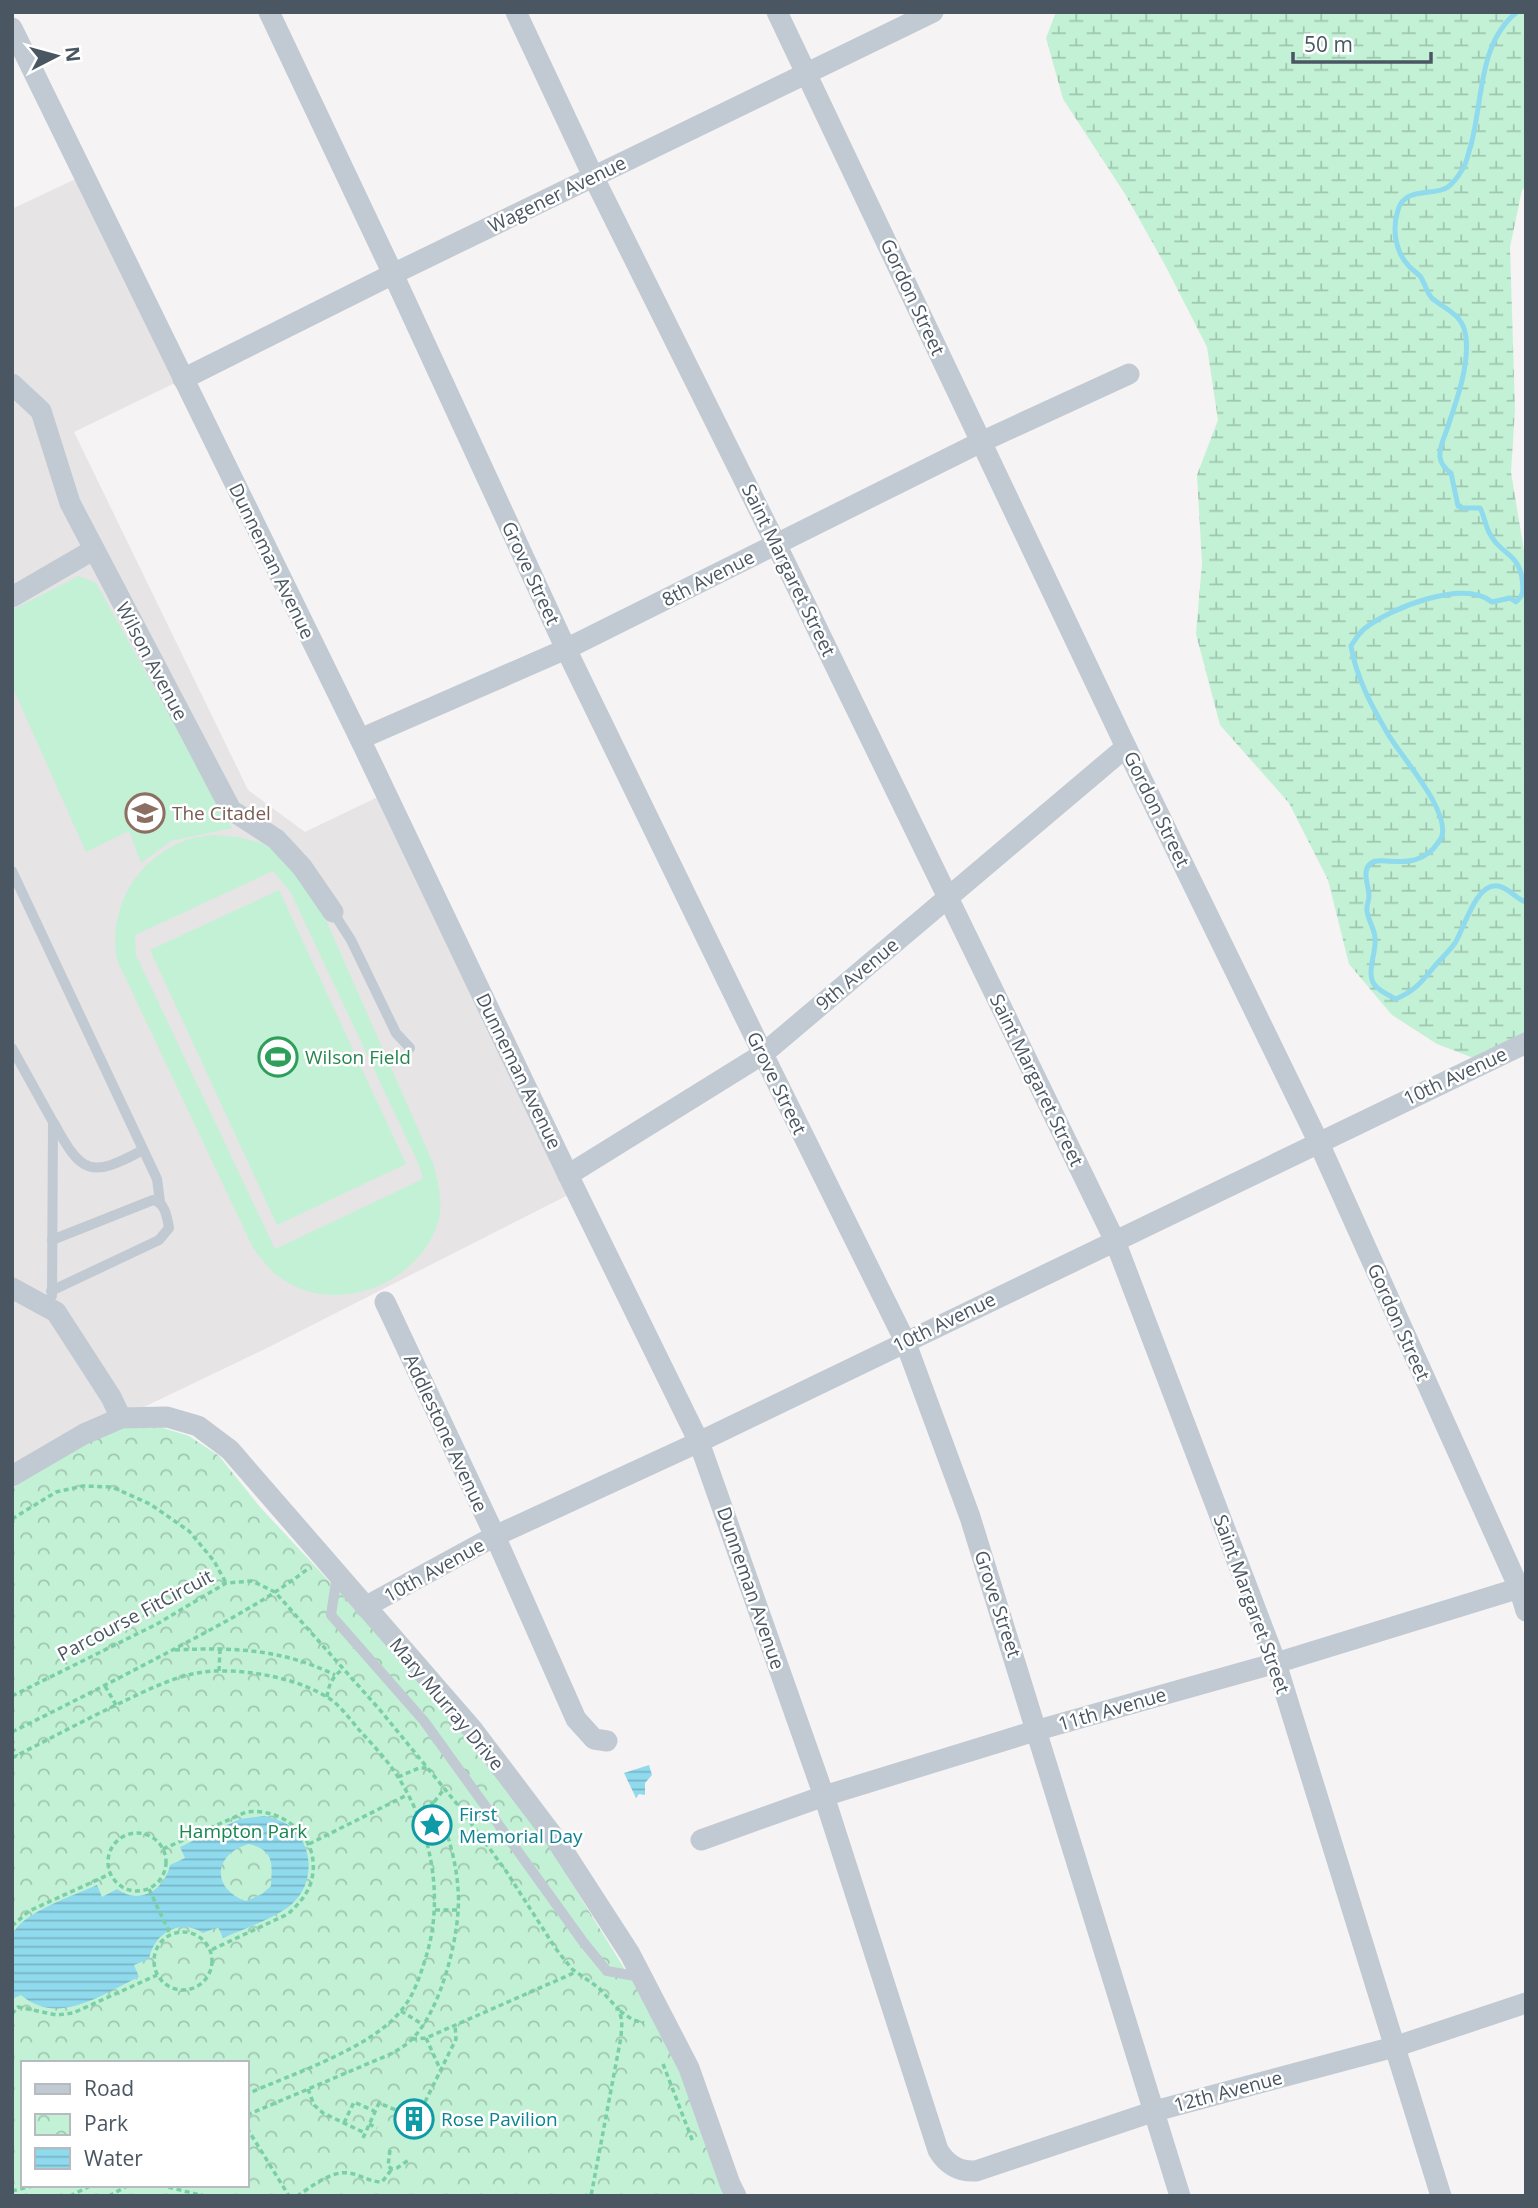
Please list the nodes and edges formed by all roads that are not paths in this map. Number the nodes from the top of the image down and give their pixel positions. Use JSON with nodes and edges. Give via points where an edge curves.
{"nodes":[{"id":1,"x":269,"y":12,"type":"edge"},
{"id":2,"x":516,"y":12,"type":"edge"},
{"id":3,"x":777,"y":12,"type":"edge"},
{"id":4,"x":933,"y":12,"type":"edge"},
{"id":5,"x":12,"y":28,"type":"edge"},
{"id":6,"x":808,"y":74,"type":"junction"},
{"id":7,"x":593,"y":176,"type":"junction"},
{"id":8,"x":393,"y":274,"type":"junction"},
{"id":9,"x":1129,"y":374,"type":"dead end"},
{"id":10,"x":183,"y":379,"type":"junction"},
{"id":11,"x":12,"y":384,"type":"edge"},
{"id":12,"x":981,"y":442,"type":"junction"},
{"id":13,"x":776,"y":544,"type":"junction"},
{"id":14,"x":93,"y":550,"type":"junction"},
{"id":15,"x":12,"y":597,"type":"edge"},
{"id":16,"x":566,"y":649,"type":"junction"},
{"id":17,"x":360,"y":739,"type":"junction"},
{"id":18,"x":1126,"y":747,"type":"junction"},
{"id":19,"x":12,"y":871,"type":"edge"},
{"id":20,"x":948,"y":897,"type":"junction"},
{"id":21,"x":333,"y":912,"type":"joint"},
{"id":22,"x":1526,"y":1043,"type":"edge"},
{"id":23,"x":12,"y":1048,"type":"edge"},
{"id":24,"x":410,"y":1048,"type":"dead end"},
{"id":25,"x":763,"y":1054,"type":"junction"},
{"id":26,"x":53,"y":1122,"type":"junction"},
{"id":27,"x":1318,"y":1141,"type":"junction"},
{"id":28,"x":143,"y":1150,"type":"junction"},
{"id":29,"x":568,"y":1175,"type":"junction"},
{"id":30,"x":160,"y":1202,"type":"junction"},
{"id":31,"x":52,"y":1240,"type":"junction"},
{"id":32,"x":1115,"y":1241,"type":"junction"},
{"id":33,"x":12,"y":1289,"type":"edge"},
{"id":34,"x":51,"y":1291,"type":"junction"},
{"id":35,"x":385,"y":1302,"type":"dead end"},
{"id":36,"x":56,"y":1312,"type":"junction"},
{"id":37,"x":905,"y":1341,"type":"junction"},
{"id":38,"x":121,"y":1418,"type":"junction"},
{"id":39,"x":699,"y":1442,"type":"junction"},
{"id":40,"x":12,"y":1476,"type":"edge"},
{"id":41,"x":495,"y":1536,"type":"junction"},
{"id":42,"x":337,"y":1574,"type":"junction"},
{"id":43,"x":1522,"y":1587,"type":"edge"},
{"id":44,"x":365,"y":1607,"type":"junction"},
{"id":45,"x":1526,"y":1611,"type":"edge"},
{"id":46,"x":1276,"y":1663,"type":"junction"},
{"id":47,"x":1038,"y":1730,"type":"junction"},
{"id":48,"x":607,"y":1741,"type":"dead end"},
{"id":49,"x":824,"y":1796,"type":"junction"},
{"id":50,"x":701,"y":1840,"type":"dead end"},
{"id":51,"x":641,"y":1976,"type":"junction"},
{"id":52,"x":1526,"y":2003,"type":"edge"},
{"id":53,"x":1394,"y":2047,"type":"junction"},
{"id":54,"x":1155,"y":2111,"type":"junction"},
{"id":55,"x":938,"y":2150,"type":"joint"},
{"id":56,"x":736,"y":2196,"type":"edge"},
{"id":57,"x":1180,"y":2196,"type":"edge"},
{"id":58,"x":1441,"y":2196,"type":"edge"}],
"edges":[{"from":1,"to":8,"type":"street","name":"Grove Street"},
{"from":2,"to":7,"type":"street","name":"Saint Margaret Street"},
{"from":3,"to":6,"type":"street","name":"Gordon Street"},
{"from":4,"to":6,"type":"street","name":"Wagener Avenue"},
{"from":5,"to":10,"type":"street","name":"Dunneman Avenue"},
{"from":6,"to":7,"type":"street","name":"Wagener Avenue"},
{"from":6,"to":12,"type":"street","name":"Gordon Street"},
{"from":7,"to":8,"type":"street","name":"Wagener Avenue"},
{"from":7,"to":13,"type":"street","name":"Saint Margaret Street"},
{"from":8,"to":10,"type":"street","name":"Wagener Avenue"},
{"from":8,"to":16,"type":"street","name":"Grove Street"},
{"from":9,"to":12,"type":"street","name":"8th Avenue"},
{"from":10,"to":17,"type":"street","name":"Dunneman Avenue"},
{"from":11,"to":14,"type":"street","name":"Wilson Avenue","via":[[41,411],[70,503]]},
{"from":12,"to":13,"type":"street","name":"8th Avenue"},
{"from":12,"to":18,"type":"street","name":"Gordon Street"},
{"from":13,"to":16,"type":"street","name":"8th Avenue"},
{"from":13,"to":20,"type":"street","name":"Saint Margaret Street"},
{"from":14,"to":15,"type":"street"},
{"from":14,"to":21,"type":"street","name":"Wilson Avenue","via":[[231,810],[276,839]]},
{"from":16,"to":17,"type":"street","name":"8th Avenue"},
{"from":16,"to":25,"type":"street","name":"Grove Street"},
{"from":17,"to":29,"type":"street","name":"Dunneman Avenue"},
{"from":18,"to":20,"type":"street","name":"9th Avenue"},
{"from":18,"to":27,"type":"street","name":"Gordon Street"},
{"from":19,"to":28,"type":"lane"},
{"from":20,"to":25,"type":"street","name":"9th Avenue"},
{"from":20,"to":32,"type":"street","name":"Saint Margaret Street"},
{"from":21,"to":24,"type":"lane","via":[[396,1033]]},
{"from":22,"to":27,"type":"street","name":"10th Avenue"},
{"from":23,"to":26,"type":"lane"},
{"from":25,"to":29,"type":"street","name":"9th Avenue"},
{"from":25,"to":37,"type":"street","name":"Grove Street"},
{"from":26,"to":28,"type":"lane","via":[[71,1155],[89,1167],[106,1169]]},
{"from":26,"to":31,"type":"lane"},
{"from":27,"to":32,"type":"street","name":"10th Avenue"},
{"from":27,"to":43,"type":"street","name":"Gordon Street"},
{"from":28,"to":30,"type":"lane"},
{"from":29,"to":39,"type":"street","name":"Dunneman Avenue"},
{"from":30,"to":31,"type":"lane","via":[[148,1200]]},
{"from":30,"to":34,"type":"lane","via":[[169,1228],[159,1240]]},
{"from":31,"to":34,"type":"lane"},
{"from":32,"to":37,"type":"street","name":"10th Avenue"},
{"from":32,"to":46,"type":"street","name":"Saint Margaret Street"},
{"from":33,"to":36,"type":"street"},
{"from":34,"to":36,"type":"lane"},
{"from":35,"to":41,"type":"street","name":"Addlestone Avenue"},
{"from":36,"to":38,"type":"street"},
{"from":37,"to":39,"type":"street","name":"10th Avenue"},
{"from":37,"to":47,"type":"street","name":"Grove Street","via":[[970,1517]]},
{"from":38,"to":40,"type":"street","name":"Mary Murray Drive"},
{"from":38,"to":42,"type":"street","name":"Mary Murray Drive","via":[[167,1417],[198,1426],[230,1450]]},
{"from":39,"to":41,"type":"street","name":"10th Avenue"},
{"from":39,"to":49,"type":"street","name":"Dunneman Avenue"},
{"from":41,"to":44,"type":"street","name":"10th Avenue"},
{"from":41,"to":48,"type":"street","name":"Addlestone Avenue","via":[[576,1719],[594,1740]]},
{"from":42,"to":44,"type":"street","name":"Mary Murray Drive"},
{"from":42,"to":51,"type":"lane","via":[[331,1615],[424,1721],[607,1971]]},
{"from":43,"to":45,"type":"street","name":"Gordon Street"},
{"from":43,"to":46,"type":"street","name":"11th Avenue"},
{"from":44,"to":51,"type":"street","name":"Mary Murray Drive","via":[[473,1730],[556,1841]]},
{"from":46,"to":47,"type":"street","name":"11th Avenue"},
{"from":46,"to":53,"type":"street","name":"Saint Margaret Street"},
{"from":47,"to":49,"type":"street","name":"11th Avenue"},
{"from":47,"to":54,"type":"street","name":"Grove Street"},
{"from":49,"to":50,"type":"street","name":"11th Avenue"},
{"from":49,"to":55,"type":"street","name":"Dunneman Avenue"},
{"from":51,"to":56,"type":"street","name":"Mary Murray Drive","via":[[689,2068]]},
{"from":52,"to":53,"type":"street","name":"12th Avenue"},
{"from":53,"to":54,"type":"street","name":"12th Avenue"},
{"from":53,"to":58,"type":"street","name":"Saint Margaret Street"},
{"from":54,"to":55,"type":"street","name":"12th Avenue","via":[[976,2171],[957,2168]]},
{"from":54,"to":57,"type":"street","name":"Grove Street"}]}
